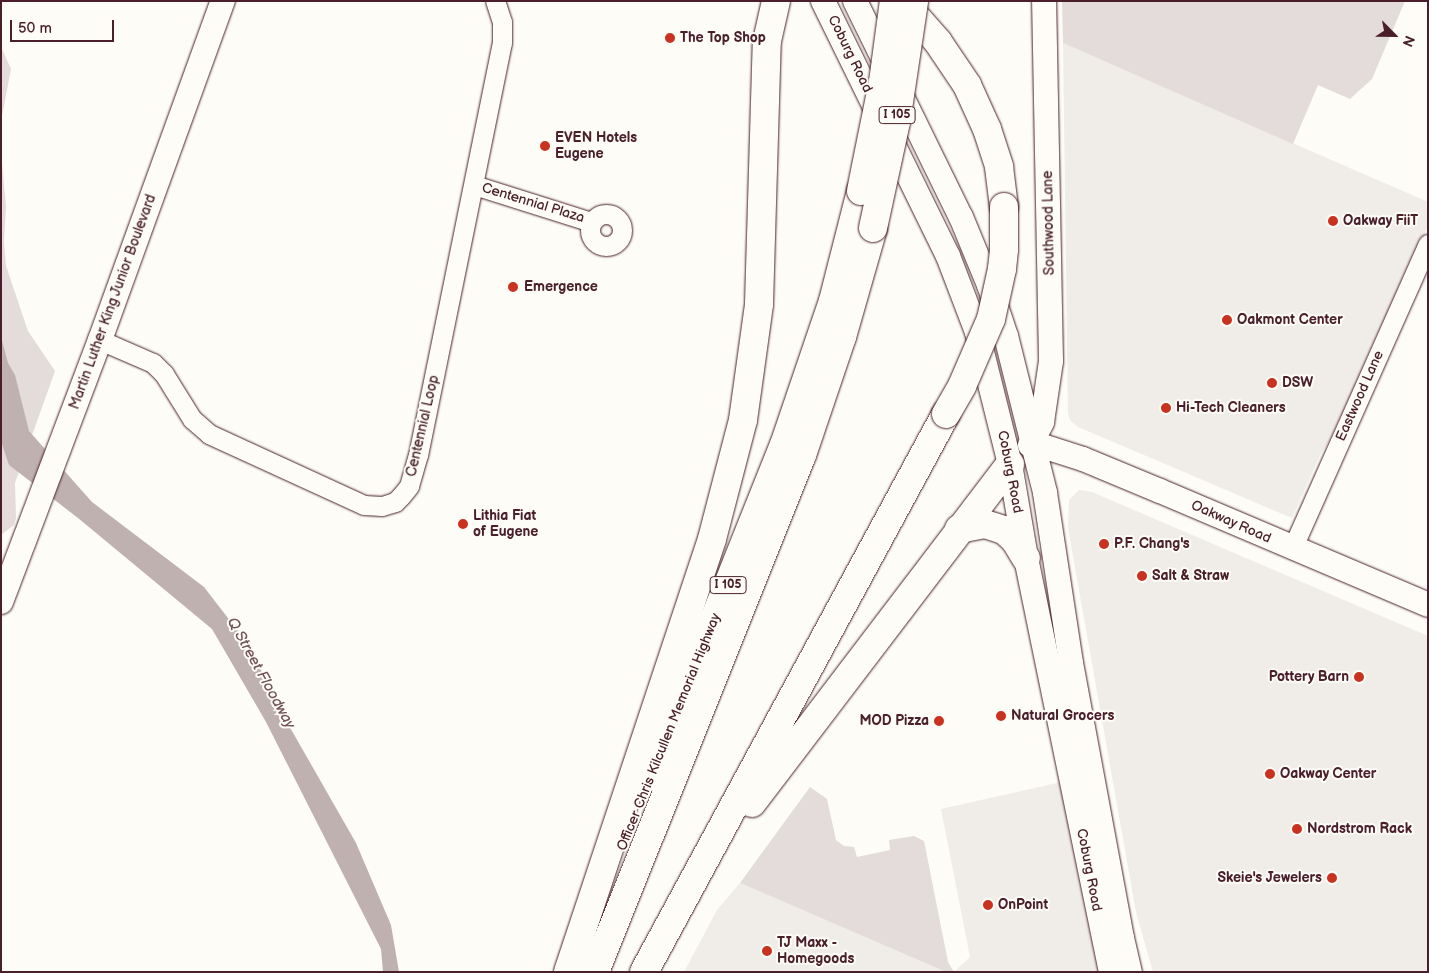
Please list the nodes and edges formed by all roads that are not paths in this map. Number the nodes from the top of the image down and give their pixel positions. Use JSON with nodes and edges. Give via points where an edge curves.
{"nodes":[{"id":1,"x":223,"y":1,"type":"edge"},
{"id":2,"x":495,"y":1,"type":"edge"},
{"id":3,"x":823,"y":1,"type":"edge"},
{"id":4,"x":855,"y":1,"type":"edge"},
{"id":5,"x":894,"y":1,"type":"edge"},
{"id":6,"x":902,"y":1,"type":"edge"},
{"id":7,"x":914,"y":1,"type":"edge"},
{"id":8,"x":1044,"y":1,"type":"edge"},
{"id":9,"x":769,"y":4,"type":"edge"},
{"id":10,"x":474,"y":185,"type":"junction"},
{"id":11,"x":591,"y":222,"type":"dead end"},
{"id":12,"x":1428,"y":244,"type":"edge"},
{"id":13,"x":100,"y":340,"type":"junction"},
{"id":14,"x":1032,"y":443,"type":"junction"},
{"id":15,"x":1010,"y":464,"type":"junction"},
{"id":16,"x":959,"y":528,"type":"junction"},
{"id":17,"x":1292,"y":548,"type":"junction"},
{"id":18,"x":1026,"y":558,"type":"junction"},
{"id":19,"x":1,"y":602,"type":"edge"},
{"id":20,"x":1428,"y":605,"type":"edge"},
{"id":21,"x":697,"y":876,"type":"junction"},
{"id":22,"x":1113,"y":940,"type":"junction"},
{"id":23,"x":568,"y":972,"type":"edge"},
{"id":24,"x":573,"y":972,"type":"edge"},
{"id":25,"x":595,"y":972,"type":"edge"},
{"id":26,"x":644,"y":972,"type":"edge"},
{"id":27,"x":1111,"y":972,"type":"edge"},
{"id":28,"x":1130,"y":972,"type":"edge"}],
"edges":[{"from":1,"to":13,"type":"main road","name":"Martin Luther King Junior Boulevard"},
{"from":2,"to":10,"type":"street","name":"Centennial Loop","via":[[502,22],[502,42]]},
{"from":3,"to":15,"type":"main road","name":"Coburg Road","via":[[948,256],[977,332]]},
{"from":4,"to":14,"type":"main road","name":"Coburg Road","via":[[961,217],[989,286],[1006,336]]},
{"from":5,"to":24,"type":"highway","name":"Officer Chris Kilcullen Memorial Highway","number":"I 105","bridge":true,"via":[[861,191],[834,301],[784,445]]},
{"from":6,"to":21,"type":"highway","bridge":true,"via":[[938,42],[967,85],[987,128],[999,167],[1004,207],[1004,248],[991,319],[962,386]]},
{"from":7,"to":25,"type":"highway","name":"Officer Chris Kilcullen Memorial Highway","number":"I 105","bridge":true,"via":[[896,122],[873,228],[842,337],[802,455]]},
{"from":8,"to":14,"type":"main road","name":"Southwood Lane","via":[[1051,361],[1042,422]]},
{"from":9,"to":23,"type":"highway","via":[[759,304],[743,420],[712,539]]},
{"from":10,"to":11,"type":"street","name":"Centennial Plaza"},
{"from":10,"to":13,"type":"street","name":"Centennial Loop","via":[[413,474],[406,491],[389,504],[364,506],[209,434],[192,419],[164,374],[153,363]]},
{"from":12,"to":17,"type":"street","name":"Eastwood Lane"},
{"from":13,"to":19,"type":"main road","name":"Martin Luther King Junior Boulevard"},
{"from":14,"to":15,"type":"main road"},
{"from":14,"to":17,"type":"main road","name":"Oakway Road","via":[[1083,459]]},
{"from":14,"to":22,"type":"main road","name":"Coburg Road","via":[[1045,493]]},
{"from":15,"to":16,"type":"highway"},
{"from":15,"to":18,"type":"main road","name":"Coburg Road"},
{"from":16,"to":18,"type":"highway","via":[[985,524],[1004,530]]},
{"from":16,"to":21,"type":"highway"},
{"from":17,"to":20,"type":"main road","name":"Oakway Road"},
{"from":18,"to":22,"type":"main road","name":"Coburg Road"},
{"from":21,"to":26,"type":"highway"},
{"from":22,"to":27,"type":"main road","name":"Coburg Road"},
{"from":22,"to":28,"type":"main road","name":"Coburg Road"}]}
